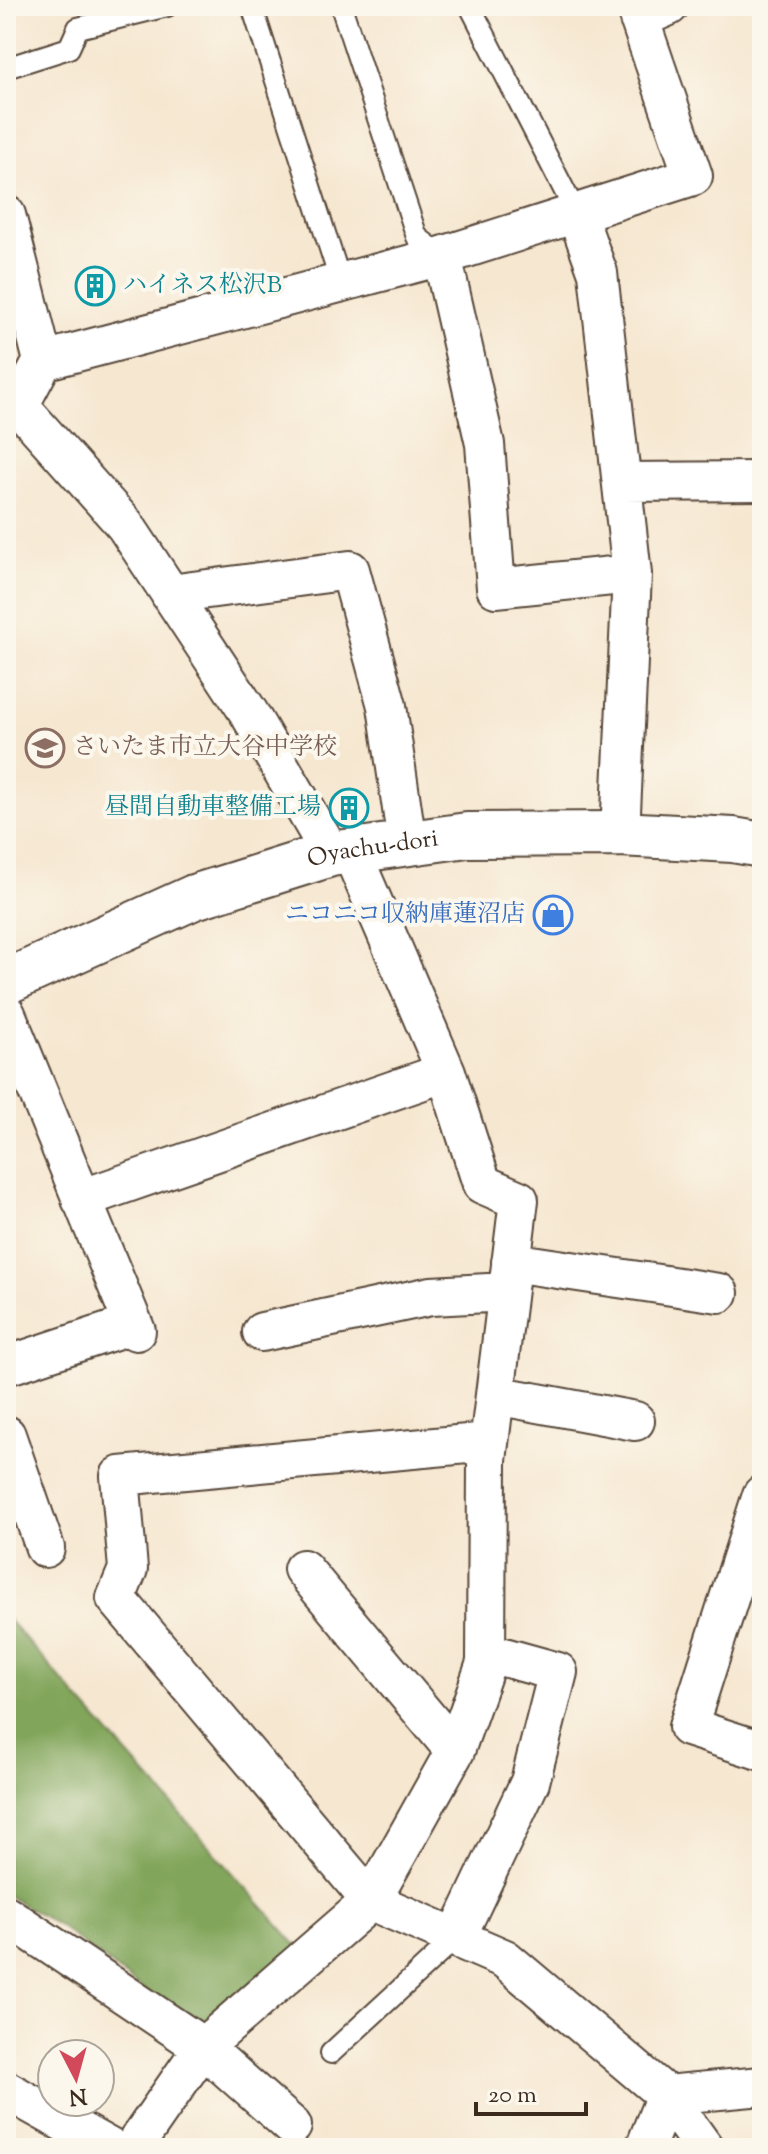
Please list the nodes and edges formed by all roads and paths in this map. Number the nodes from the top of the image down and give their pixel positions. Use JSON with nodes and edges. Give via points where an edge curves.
{"nodes":[{"id":1,"x":167,"y":6,"type":"edge"},
{"id":2,"x":252,"y":6,"type":"edge"},
{"id":3,"x":341,"y":6,"type":"edge"},
{"id":4,"x":470,"y":6,"type":"edge"},
{"id":5,"x":647,"y":10,"type":"edge"},
{"id":6,"x":6,"y":68,"type":"edge"},
{"id":7,"x":6,"y":215,"type":"edge"},
{"id":8,"x":577,"y":215,"type":"junction"},
{"id":9,"x":442,"y":256,"type":"junction"},
{"id":10,"x":341,"y":283,"type":"junction"},
{"id":11,"x":43,"y":361,"type":"junction"},
{"id":12,"x":13,"y":402,"type":"edge"},
{"id":13,"x":762,"y":481,"type":"edge"},
{"id":14,"x":622,"y":482,"type":"junction"},
{"id":15,"x":632,"y":574,"type":"junction"},
{"id":16,"x":170,"y":594,"type":"junction"},
{"id":17,"x":620,"y":834,"type":"junction"},
{"id":18,"x":407,"y":843,"type":"junction"},
{"id":19,"x":762,"y":845,"type":"edge"},
{"id":20,"x":341,"y":852,"type":"junction"},
{"id":21,"x":6,"y":982,"type":"edge"},
{"id":22,"x":6,"y":1014,"type":"edge"},
{"id":23,"x":446,"y":1072,"type":"junction"},
{"id":24,"x":81,"y":1199,"type":"junction"},
{"id":25,"x":509,"y":1277,"type":"junction"},
{"id":26,"x":719,"y":1293,"type":"dead end"},
{"id":27,"x":262,"y":1332,"type":"dead end"},
{"id":28,"x":6,"y":1366,"type":"edge"},
{"id":29,"x":495,"y":1395,"type":"junction"},
{"id":30,"x":635,"y":1421,"type":"dead end"},
{"id":31,"x":6,"y":1435,"type":"edge"},
{"id":32,"x":489,"y":1442,"type":"junction"},
{"id":33,"x":762,"y":1495,"type":"edge"},
{"id":34,"x":45,"y":1548,"type":"dead end"},
{"id":35,"x":303,"y":1569,"type":"dead end"},
{"id":36,"x":486,"y":1652,"type":"junction"},
{"id":37,"x":455,"y":1751,"type":"junction"},
{"id":38,"x":762,"y":1751,"type":"edge"},
{"id":39,"x":371,"y":1901,"type":"junction"},
{"id":40,"x":6,"y":1915,"type":"edge"},
{"id":41,"x":456,"y":1938,"type":"junction"},
{"id":42,"x":203,"y":2047,"type":"junction"},
{"id":43,"x":331,"y":2053,"type":"dead end"},
{"id":44,"x":762,"y":2086,"type":"edge"},
{"id":45,"x":6,"y":2090,"type":"edge"},
{"id":46,"x":666,"y":2095,"type":"junction"},
{"id":47,"x":292,"y":2126,"type":"dead end"},
{"id":48,"x":110,"y":2148,"type":"edge"},
{"id":49,"x":133,"y":2148,"type":"edge"},
{"id":50,"x":645,"y":2148,"type":"edge"},
{"id":51,"x":704,"y":2148,"type":"edge"}],
"edges":[{"from":1,"to":6,"type":"lane","via":[[78,28],[69,48]]},
{"from":2,"to":10,"type":"lane"},
{"from":3,"to":9,"type":"lane","via":[[417,237]]},
{"from":4,"to":8,"type":"lane"},
{"from":5,"to":8,"type":"street","via":[[693,176]]},
{"from":7,"to":11,"type":"street"},
{"from":8,"to":9,"type":"street"},
{"from":8,"to":14,"type":"street","via":[[598,273]]},
{"from":9,"to":10,"type":"street"},
{"from":9,"to":15,"type":"street","via":[[485,444],[496,588]]},
{"from":10,"to":11,"type":"street"},
{"from":11,"to":12,"type":"street"},
{"from":12,"to":16,"type":"street","via":[[125,525]]},
{"from":13,"to":14,"type":"street"},
{"from":14,"to":15,"type":"street"},
{"from":15,"to":17,"type":"street"},
{"from":16,"to":18,"type":"street","via":[[350,570],[387,706]]},
{"from":16,"to":20,"type":"street"},
{"from":17,"to":18,"type":"street","name":"Oyachu-dori","via":[[467,835]]},
{"from":17,"to":19,"type":"street","name":"Oyachu-dori"},
{"from":18,"to":20,"type":"street","name":"Oyachu-dori"},
{"from":20,"to":21,"type":"street","name":"Oyachu-dori","via":[[194,897]]},
{"from":20,"to":23,"type":"street"},
{"from":22,"to":24,"type":"street"},
{"from":23,"to":24,"type":"street"},
{"from":23,"to":25,"type":"street","via":[[482,1184],[519,1200]]},
{"from":24,"to":28,"type":"street","via":[[135,1327]]},
{"from":25,"to":26,"type":"street"},
{"from":25,"to":27,"type":"street"},
{"from":25,"to":29,"type":"street"},
{"from":29,"to":30,"type":"street"},
{"from":29,"to":32,"type":"street"},
{"from":31,"to":34,"type":"street"},
{"from":32,"to":36,"type":"street"},
{"from":32,"to":39,"type":"street","via":[[120,1476],[128,1569],[116,1598]]},
{"from":33,"to":38,"type":"street","via":[[688,1727]]},
{"from":35,"to":37,"type":"street"},
{"from":36,"to":37,"type":"street"},
{"from":36,"to":41,"type":"street","via":[[558,1672],[530,1782]]},
{"from":37,"to":39,"type":"street"},
{"from":39,"to":41,"type":"street"},
{"from":39,"to":42,"type":"street"},
{"from":40,"to":42,"type":"street"},
{"from":41,"to":43,"type":"lane"},
{"from":41,"to":46,"type":"street","via":[[505,1959]]},
{"from":42,"to":47,"type":"street"},
{"from":42,"to":49,"type":"street"},
{"from":44,"to":46,"type":"street"},
{"from":45,"to":48,"type":"street"},
{"from":46,"to":50,"type":"street"},
{"from":46,"to":51,"type":"street"}]}
